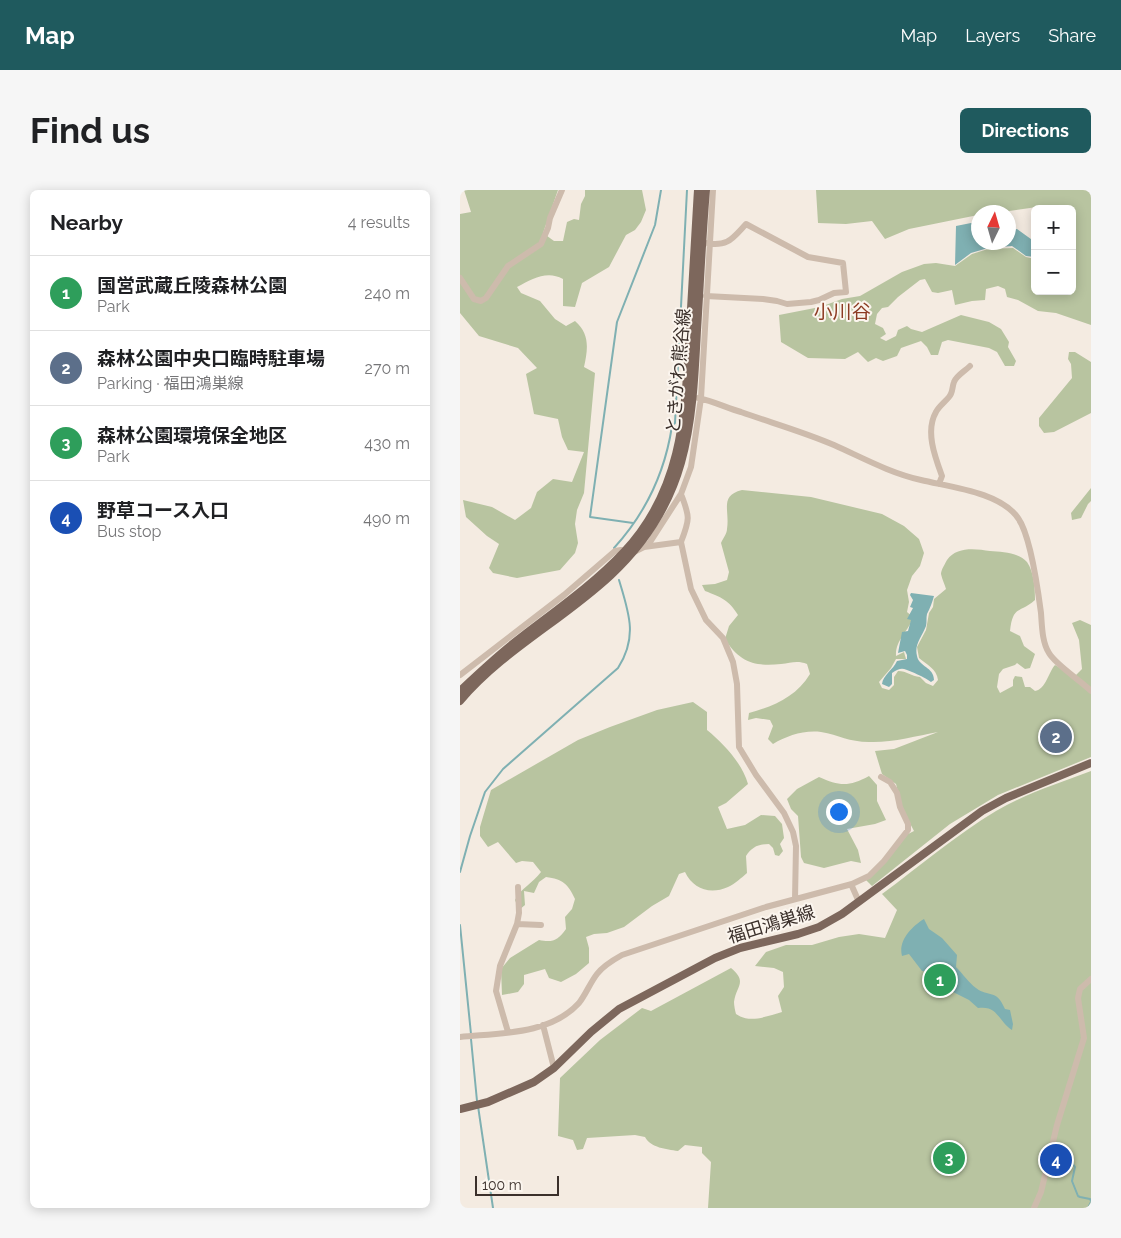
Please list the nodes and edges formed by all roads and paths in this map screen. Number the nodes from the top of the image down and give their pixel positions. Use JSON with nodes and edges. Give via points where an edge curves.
{"nodes":[{"id":1,"x":562,"y":190,"type":"edge"},
{"id":2,"x":698,"y":190,"type":"edge"},
{"id":3,"x":706,"y":190,"type":"edge"},
{"id":4,"x":713,"y":190,"type":"edge"},
{"id":5,"x":705,"y":243,"type":"junction"},
{"id":6,"x":460,"y":278,"type":"edge"},
{"id":7,"x":706,"y":296,"type":"junction"},
{"id":8,"x":970,"y":366,"type":"dead end"},
{"id":9,"x":694,"y":397,"type":"junction"},
{"id":10,"x":939,"y":484,"type":"junction"},
{"id":11,"x":681,"y":494,"type":"junction"},
{"id":12,"x":681,"y":542,"type":"junction"},
{"id":13,"x":644,"y":547,"type":"junction"},
{"id":14,"x":625,"y":555,"type":"junction"},
{"id":15,"x":460,"y":675,"type":"edge"},
{"id":16,"x":460,"y":691,"type":"edge"},
{"id":17,"x":1091,"y":691,"type":"edge"},
{"id":18,"x":460,"y":701,"type":"edge"},
{"id":19,"x":1091,"y":763,"type":"edge"},
{"id":20,"x":881,"y":777,"type":"dead end"},
{"id":21,"x":851,"y":884,"type":"junction"},
{"id":22,"x":518,"y":887,"type":"dead end"},
{"id":23,"x":795,"y":899,"type":"junction"},
{"id":24,"x":859,"y":902,"type":"junction"},
{"id":25,"x":517,"y":924,"type":"junction"},
{"id":26,"x":541,"y":925,"type":"dead end"},
{"id":27,"x":1091,"y":979,"type":"edge"},
{"id":28,"x":543,"y":1026,"type":"junction"},
{"id":29,"x":508,"y":1032,"type":"junction"},
{"id":30,"x":460,"y":1037,"type":"edge"},
{"id":31,"x":554,"y":1068,"type":"junction"},
{"id":32,"x":460,"y":1109,"type":"edge"},
{"id":33,"x":1034,"y":1208,"type":"edge"}],
"edges":[{"from":1,"to":6,"type":"street","via":[[541,244],[508,266],[486,298],[481,301],[474,299]]},
{"from":2,"to":9,"type":"main road","name":"ときがわ熊谷線"},
{"from":3,"to":5,"type":"main road","name":"ときがわ熊谷線"},
{"from":4,"to":5,"type":"street"},
{"from":5,"to":7,"type":"street"},
{"from":5,"to":7,"type":"street","via":[[731,241],[746,224],[808,258],[843,263],[846,292],[812,302],[787,304],[763,299]]},
{"from":5,"to":9,"type":"main road","name":"ときがわ熊谷線"},
{"from":7,"to":9,"type":"street"},
{"from":8,"to":10,"type":"street","via":[[954,381],[951,396],[938,408],[933,420],[934,456],[942,476]]},
{"from":9,"to":10,"type":"street","via":[[814,437],[894,473]]},
{"from":9,"to":11,"type":"street","via":[[691,467]]},
{"from":9,"to":14,"type":"main road","name":"ときがわ熊谷線","via":[[668,481]]},
{"from":10,"to":17,"type":"street","via":[[998,502],[1018,517],[1031,558],[1047,649],[1056,662]]},
{"from":11,"to":12,"type":"street","via":[[688,513],[688,524]]},
{"from":11,"to":13,"type":"street"},
{"from":12,"to":13,"type":"street"},
{"from":12,"to":23,"type":"street","via":[[691,589],[706,620],[723,638],[733,662],[739,747],[784,813],[793,832],[796,846]]},
{"from":13,"to":14,"type":"street"},
{"from":14,"to":15,"type":"street","via":[[615,551]]},
{"from":14,"to":16,"type":"main road","name":"ときがわ熊谷線","via":[[517,640]]},
{"from":14,"to":18,"type":"main road","name":"ときがわ熊谷線","via":[[618,568],[491,671]]},
{"from":19,"to":24,"type":"main road","name":"福田鴻巣線","via":[[982,811]]},
{"from":20,"to":21,"type":"street","via":[[890,782],[897,793],[908,830],[869,876]]},
{"from":21,"to":23,"type":"street"},
{"from":21,"to":24,"type":"street"},
{"from":22,"to":25,"type":"street"},
{"from":23,"to":28,"type":"street","via":[[622,955],[601,969],[571,1010]]},
{"from":24,"to":31,"type":"main road","name":"福田鴻巣線","via":[[819,927],[740,948],[644,995],[609,1017]]},
{"from":25,"to":26,"type":"street"},
{"from":25,"to":29,"type":"street","via":[[500,966],[496,991]]},
{"from":27,"to":33,"type":"street","via":[[1080,988],[1078,998],[1084,1038]]},
{"from":28,"to":29,"type":"street"},
{"from":28,"to":31,"type":"street"},
{"from":29,"to":30,"type":"street"},
{"from":31,"to":32,"type":"main road","name":"福田鴻巣線","via":[[510,1094]]}]}
